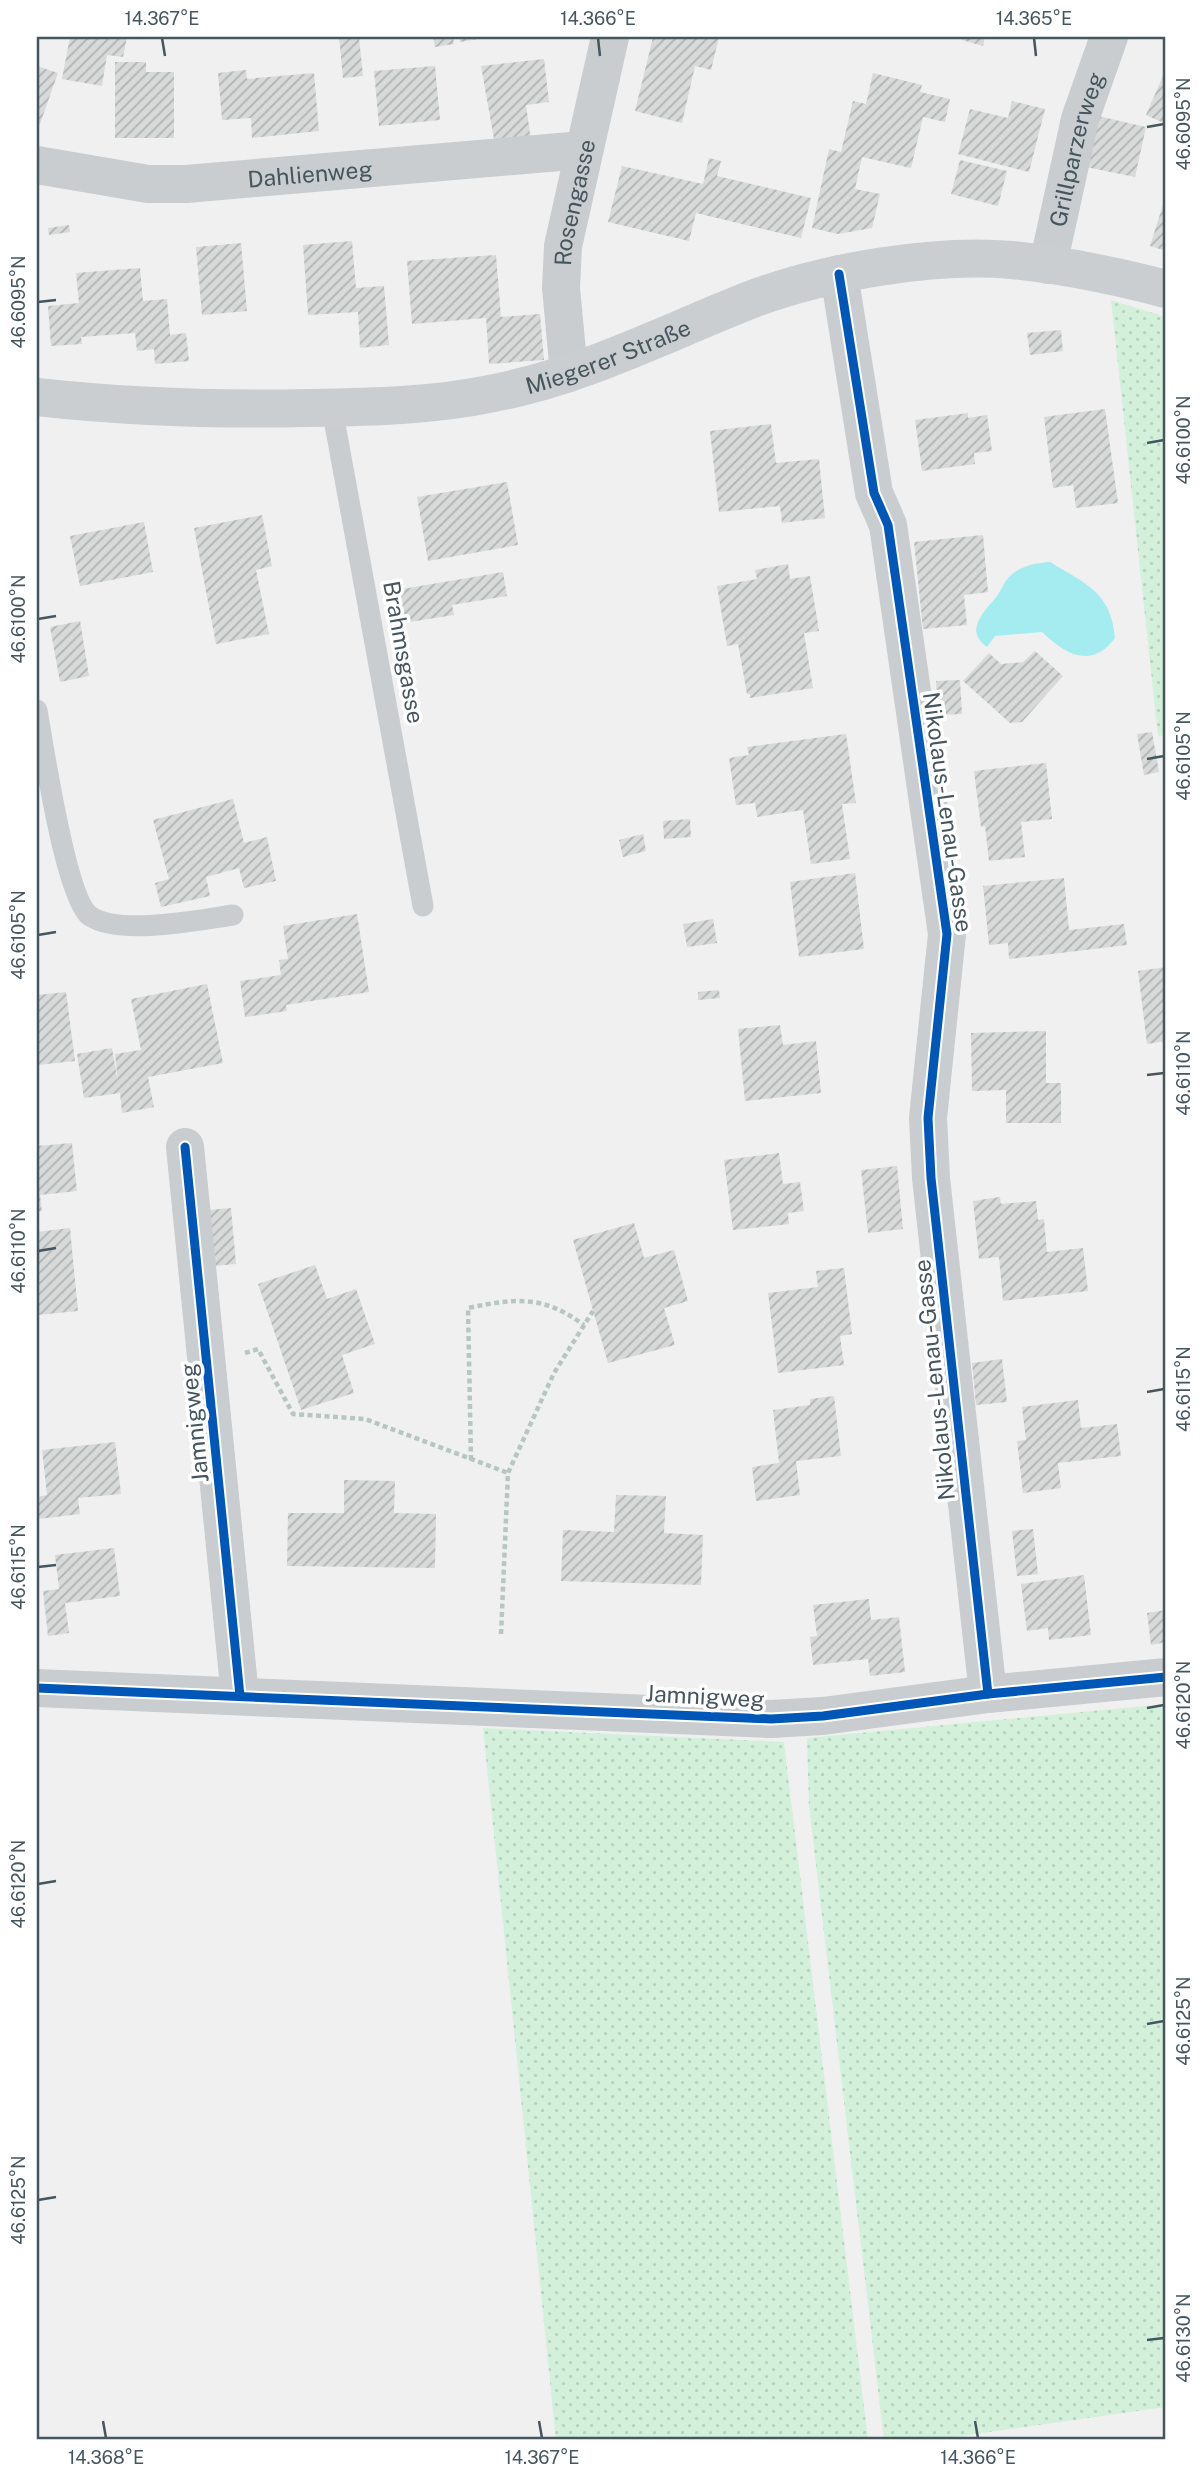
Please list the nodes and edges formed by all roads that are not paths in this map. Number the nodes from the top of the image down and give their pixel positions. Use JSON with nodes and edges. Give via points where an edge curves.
{"nodes":[{"id":1,"x":610,"y":37,"type":"edge"},
{"id":2,"x":1109,"y":37,"type":"edge"},
{"id":3,"x":583,"y":150,"type":"junction"},
{"id":4,"x":37,"y":165,"type":"edge"},
{"id":5,"x":1048,"y":265,"type":"junction"},
{"id":6,"x":839,"y":274,"type":"junction"},
{"id":7,"x":1166,"y":289,"type":"edge"},
{"id":8,"x":569,"y":373,"type":"junction"},
{"id":9,"x":37,"y":397,"type":"edge"},
{"id":10,"x":332,"y":408,"type":"junction"},
{"id":11,"x":37,"y":710,"type":"edge"},
{"id":12,"x":424,"y":906,"type":"dead end"},
{"id":13,"x":233,"y":915,"type":"dead end"},
{"id":14,"x":185,"y":1147,"type":"dead end"},
{"id":15,"x":1166,"y":1677,"type":"edge"},
{"id":16,"x":37,"y":1688,"type":"edge"},
{"id":17,"x":988,"y":1694,"type":"junction"},
{"id":18,"x":240,"y":1696,"type":"junction"}],
"edges":[{"from":1,"to":3,"type":"street","name":"Rosengasse"},
{"from":2,"to":5,"type":"street","name":"Grillparzerweg","via":[[1080,119]]},
{"from":3,"to":4,"type":"street","name":"Dahlienweg","via":[[186,184],[135,182]]},
{"from":3,"to":8,"type":"street","name":"Rosengasse","via":[[564,246],[561,288]]},
{"from":5,"to":6,"type":"main road","name":"Miegerer Straße","via":[[979,259]]},
{"from":5,"to":7,"type":"main road","name":"Miegerer Straße"},
{"from":6,"to":8,"type":"main road","name":"Miegerer Straße","via":[[754,298]]},
{"from":6,"to":17,"type":"street","name":"Nikolaus-Lenau-Gasse","via":[[874,493],[888,524],[947,934],[928,1118],[931,1178]]},
{"from":8,"to":10,"type":"main road","name":"Miegerer Straße","via":[[437,403]]},
{"from":9,"to":10,"type":"main road","name":"Miegerer Straße","via":[[137,408]]},
{"from":10,"to":12,"type":"lane","name":"Brahmsgasse"},
{"from":11,"to":13,"type":"lane","via":[[57,821],[79,899],[90,915],[109,922],[154,926]]},
{"from":14,"to":18,"type":"street","name":"Jamnigweg"},
{"from":15,"to":17,"type":"street","name":"Jamnigweg"},
{"from":16,"to":18,"type":"street","name":"Jamnigweg"},
{"from":17,"to":18,"type":"street","name":"Jamnigweg","via":[[771,1719]]}]}
